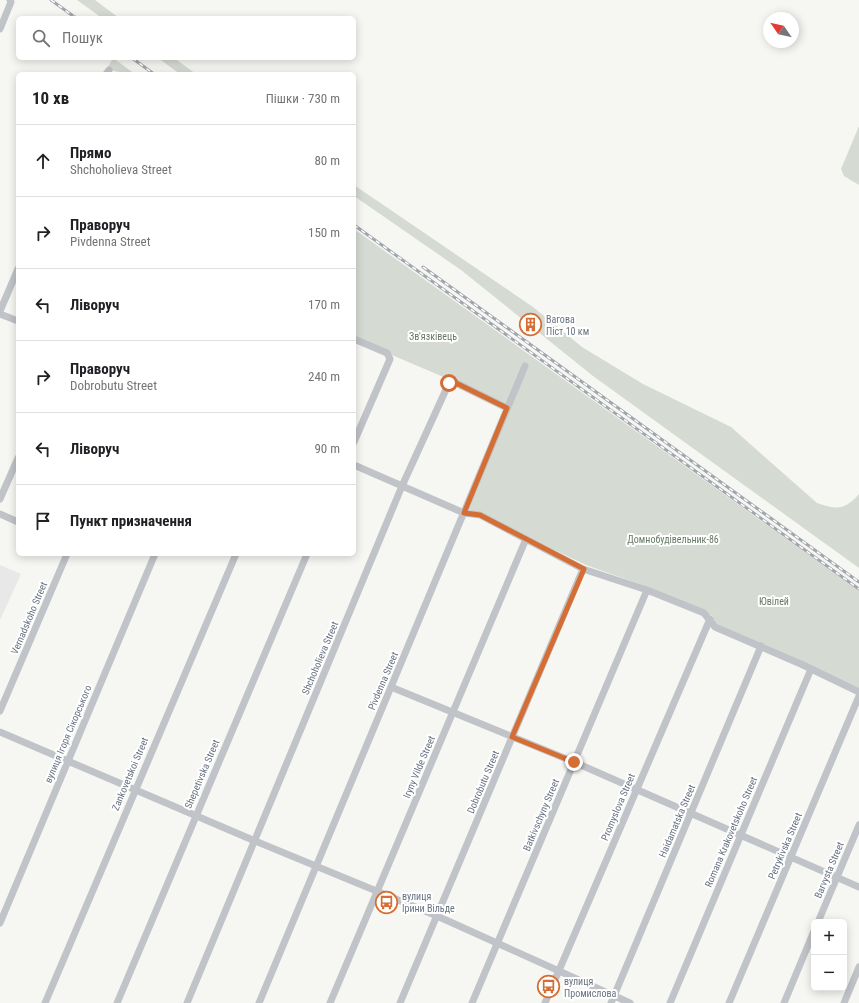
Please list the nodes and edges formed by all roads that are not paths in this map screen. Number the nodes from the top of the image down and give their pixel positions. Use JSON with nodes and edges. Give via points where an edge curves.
{"nodes":[{"id":1,"x":11,"y":1,"type":"edge"},
{"id":2,"x":0,"y":29,"type":"edge"},
{"id":3,"x":16,"y":274,"type":"edge"},
{"id":4,"x":0,"y":312,"type":"edge"},
{"id":5,"x":16,"y":320,"type":"edge"},
{"id":6,"x":356,"y":341,"type":"edge"},
{"id":7,"x":525,"y":366,"type":"dead end"},
{"id":8,"x":507,"y":408,"type":"junction"},
{"id":9,"x":356,"y":437,"type":"edge"},
{"id":10,"x":16,"y":463,"type":"edge"},
{"id":11,"x":356,"y":466,"type":"edge"},
{"id":12,"x":402,"y":486,"type":"junction"},
{"id":13,"x":0,"y":499,"type":"edge"},
{"id":14,"x":464,"y":513,"type":"junction"},
{"id":15,"x":0,"y":514,"type":"edge"},
{"id":16,"x":16,"y":521,"type":"edge"},
{"id":17,"x":526,"y":539,"type":"junction"},
{"id":18,"x":66,"y":556,"type":"edge"},
{"id":19,"x":154,"y":556,"type":"edge"},
{"id":20,"x":235,"y":556,"type":"edge"},
{"id":21,"x":306,"y":556,"type":"edge"},
{"id":22,"x":584,"y":569,"type":"junction"},
{"id":23,"x":647,"y":590,"type":"junction"},
{"id":24,"x":710,"y":619,"type":"junction"},
{"id":25,"x":761,"y":646,"type":"junction"},
{"id":26,"x":811,"y":669,"type":"junction"},
{"id":27,"x":391,"y":687,"type":"junction"},
{"id":28,"x":859,"y":692,"type":"edge"},
{"id":29,"x":859,"y":696,"type":"edge"},
{"id":30,"x":0,"y":711,"type":"edge"},
{"id":31,"x":453,"y":712,"type":"junction"},
{"id":32,"x":0,"y":732,"type":"edge"},
{"id":33,"x":512,"y":737,"type":"junction"},
{"id":34,"x":68,"y":760,"type":"junction"},
{"id":35,"x":574,"y":762,"type":"junction"},
{"id":36,"x":135,"y":789,"type":"junction"},
{"id":37,"x":636,"y":790,"type":"junction"},
{"id":38,"x":691,"y":813,"type":"junction"},
{"id":39,"x":196,"y":815,"type":"junction"},
{"id":40,"x":859,"y":825,"type":"edge"},
{"id":41,"x":740,"y":835,"type":"junction"},
{"id":42,"x":255,"y":841,"type":"junction"},
{"id":43,"x":790,"y":857,"type":"junction"},
{"id":44,"x":316,"y":866,"type":"junction"},
{"id":45,"x":837,"y":878,"type":"junction"},
{"id":46,"x":859,"y":887,"type":"edge"},
{"id":47,"x":378,"y":891,"type":"junction"},
{"id":48,"x":437,"y":916,"type":"junction"},
{"id":49,"x":819,"y":919,"type":"edge"},
{"id":50,"x":0,"y":923,"type":"edge"},
{"id":51,"x":811,"y":938,"type":"edge"},
{"id":52,"x":497,"y":943,"type":"junction"},
{"id":53,"x":859,"y":967,"type":"edge"},
{"id":54,"x":558,"y":971,"type":"junction"},
{"id":55,"x":614,"y":996,"type":"junction"},
{"id":56,"x":46,"y":1003,"type":"edge"},
{"id":57,"x":117,"y":1003,"type":"edge"},
{"id":58,"x":187,"y":1003,"type":"edge"},
{"id":59,"x":259,"y":1003,"type":"edge"},
{"id":60,"x":330,"y":1003,"type":"edge"},
{"id":61,"x":400,"y":1003,"type":"edge"},
{"id":62,"x":472,"y":1003,"type":"edge"},
{"id":63,"x":545,"y":1003,"type":"edge"},
{"id":64,"x":611,"y":1003,"type":"edge"},
{"id":65,"x":630,"y":1003,"type":"edge"},
{"id":66,"x":670,"y":1003,"type":"edge"},
{"id":67,"x":729,"y":1003,"type":"edge"},
{"id":68,"x":784,"y":1003,"type":"edge"},
{"id":69,"x":844,"y":1003,"type":"edge"}],
"edges":[{"from":1,"to":2,"type":"street"},
{"from":3,"to":4,"type":"street"},
{"from":4,"to":5,"type":"street"},
{"from":6,"to":9,"type":"street","via":[[387,353],[390,359]]},
{"from":7,"to":8,"type":"street","name":"Pivdenna Street"},
{"from":8,"to":12,"type":"street","name":"Shchoholieva Street","via":[[451,381]]},
{"from":8,"to":14,"type":"street","name":"Pivdenna Street"},
{"from":10,"to":13,"type":"street"},
{"from":11,"to":12,"type":"street"},
{"from":12,"to":14,"type":"street"},
{"from":12,"to":42,"type":"street","name":"Shchoholieva Street"},
{"from":14,"to":17,"type":"street","via":[[480,515]]},
{"from":14,"to":27,"type":"street","name":"Pivdenna Street"},
{"from":15,"to":16,"type":"street"},
{"from":17,"to":22,"type":"street"},
{"from":17,"to":31,"type":"street","name":"Iryny Vilde Street"},
{"from":18,"to":30,"type":"street","name":"Vernadskoho Street"},
{"from":19,"to":34,"type":"street","name":"вулиця Ігоря Сікорського"},
{"from":20,"to":36,"type":"street","name":"Zankovetskoi Street"},
{"from":21,"to":39,"type":"street","name":"Shepetivska Street"},
{"from":22,"to":23,"type":"street"},
{"from":22,"to":33,"type":"street","name":"Dobrobutu Street"},
{"from":23,"to":24,"type":"street","via":[[704,613]]},
{"from":23,"to":35,"type":"street","name":"Batkivschyny Street"},
{"from":24,"to":25,"type":"street","via":[[715,627]]},
{"from":24,"to":37,"type":"street","name":"Promyslova Street"},
{"from":25,"to":26,"type":"street"},
{"from":25,"to":38,"type":"street","name":"Haidamatska Street"},
{"from":26,"to":28,"type":"street"},
{"from":26,"to":41,"type":"street","name":"Romana Krakovetskoho Street"},
{"from":27,"to":31,"type":"street"},
{"from":27,"to":44,"type":"street","name":"Pivdenna Street"},
{"from":29,"to":43,"type":"street","name":"Petrykivska Street"},
{"from":31,"to":33,"type":"street"},
{"from":31,"to":47,"type":"street","name":"Iryny Vilde Street"},
{"from":32,"to":34,"type":"street"},
{"from":33,"to":35,"type":"street"},
{"from":33,"to":48,"type":"street","name":"Dobrobutu Street"},
{"from":34,"to":36,"type":"street"},
{"from":34,"to":50,"type":"street","name":"вулиця Ігоря Сікорського"},
{"from":35,"to":37,"type":"street"},
{"from":35,"to":52,"type":"street","name":"Batkivschyny Street"},
{"from":36,"to":39,"type":"street"},
{"from":36,"to":56,"type":"street","name":"Zankovetskoi Street"},
{"from":37,"to":38,"type":"street"},
{"from":37,"to":54,"type":"street","name":"Promyslova Street"},
{"from":38,"to":41,"type":"street"},
{"from":38,"to":55,"type":"street","name":"Haidamatska Street"},
{"from":39,"to":42,"type":"street"},
{"from":39,"to":57,"type":"street","name":"Shepetivska Street"},
{"from":40,"to":45,"type":"street","name":"Barvysta Street"},
{"from":41,"to":43,"type":"street"},
{"from":41,"to":66,"type":"street","name":"Romana Krakovetskoho Street"},
{"from":42,"to":44,"type":"street"},
{"from":42,"to":58,"type":"street","name":"Shchoholieva Street"},
{"from":43,"to":45,"type":"street"},
{"from":43,"to":67,"type":"street","name":"Petrykivska Street"},
{"from":44,"to":47,"type":"street"},
{"from":44,"to":59,"type":"street","name":"Pivdenna Street"},
{"from":45,"to":46,"type":"street"},
{"from":45,"to":49,"type":"street","name":"Barvysta Street"},
{"from":47,"to":48,"type":"street"},
{"from":47,"to":60,"type":"street","name":"Iryny Vilde Street"},
{"from":48,"to":52,"type":"street"},
{"from":48,"to":61,"type":"street","name":"Dobrobutu Street"},
{"from":51,"to":68,"type":"street"},
{"from":52,"to":54,"type":"street"},
{"from":52,"to":62,"type":"street","name":"Batkivschyny Street"},
{"from":53,"to":69,"type":"street"},
{"from":54,"to":55,"type":"street"},
{"from":54,"to":63,"type":"street","name":"Promyslova Street"},
{"from":55,"to":64,"type":"street","name":"Haidamatska Street"},
{"from":55,"to":65,"type":"street"}]}
